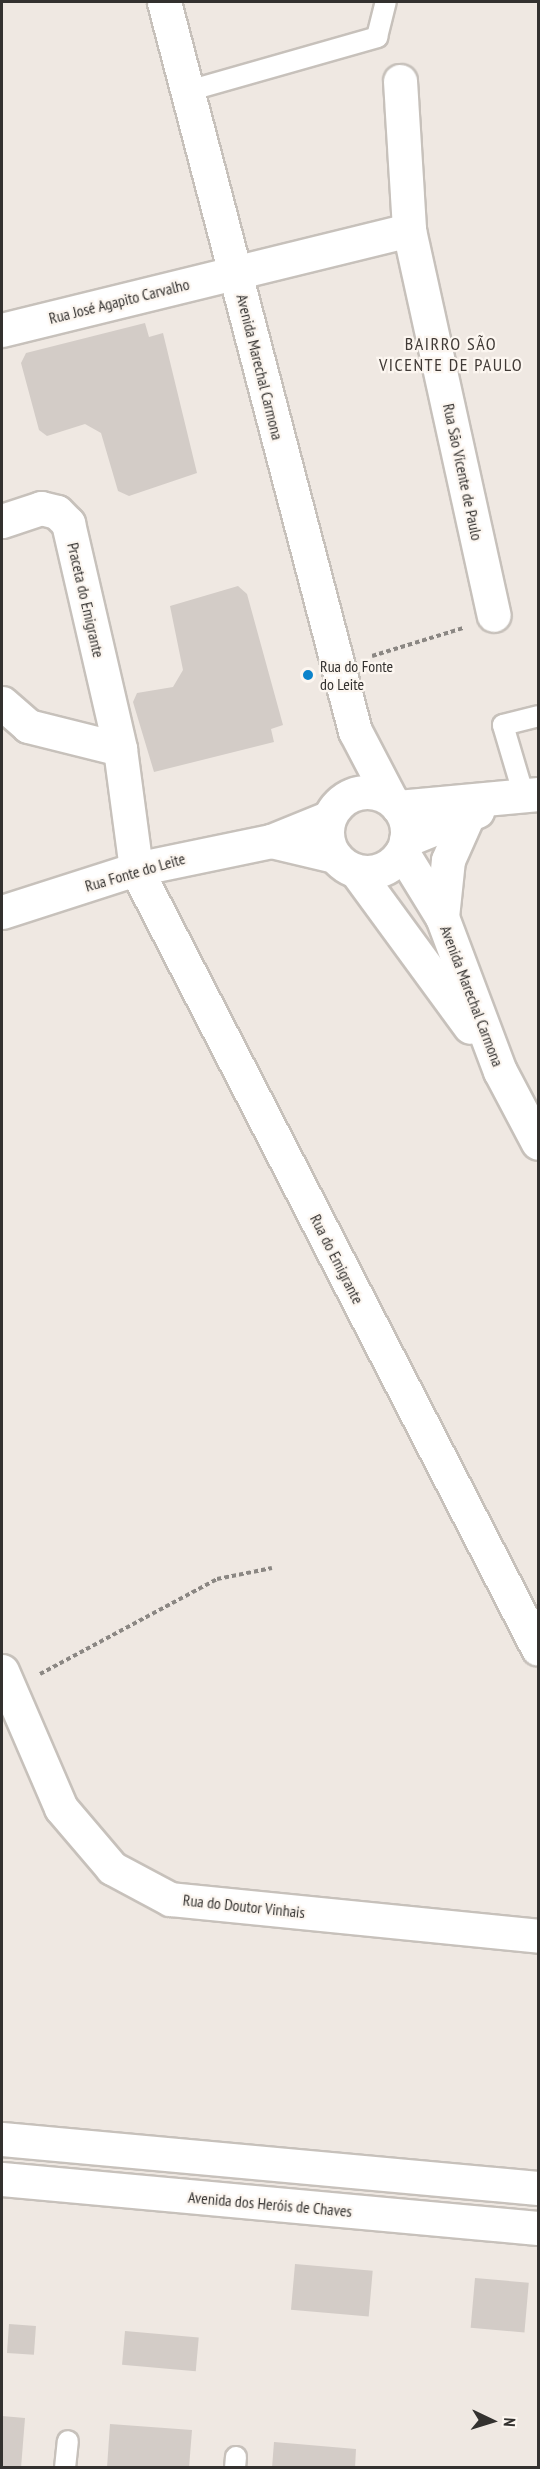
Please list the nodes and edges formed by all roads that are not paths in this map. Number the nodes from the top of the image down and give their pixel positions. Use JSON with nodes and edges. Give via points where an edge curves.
{"nodes":[{"id":1,"x":164,"y":2,"type":"edge"},
{"id":2,"x":386,"y":2,"type":"edge"},
{"id":3,"x":400,"y":81,"type":"dead end"},
{"id":4,"x":188,"y":91,"type":"junction"},
{"id":5,"x":409,"y":230,"type":"junction"},
{"id":6,"x":236,"y":271,"type":"junction"},
{"id":7,"x":2,"y":330,"type":"edge"},
{"id":8,"x":2,"y":521,"type":"edge"},
{"id":9,"x":494,"y":615,"type":"road end"},
{"id":10,"x":2,"y":703,"type":"edge"},
{"id":11,"x":538,"y":716,"type":"edge"},
{"id":12,"x":355,"y":731,"type":"junction"},
{"id":13,"x":120,"y":749,"type":"junction"},
{"id":14,"x":521,"y":797,"type":"edge"},
{"id":15,"x":394,"y":802,"type":"junction"},
{"id":16,"x":335,"y":808,"type":"junction"},
{"id":17,"x":468,"y":815,"type":"junction"},
{"id":18,"x":271,"y":841,"type":"junction"},
{"id":19,"x":404,"y":846,"type":"junction"},
{"id":20,"x":345,"y":864,"type":"junction"},
{"id":21,"x":135,"y":869,"type":"junction"},
{"id":22,"x":2,"y":912,"type":"edge"},
{"id":23,"x":442,"y":917,"type":"junction"},
{"id":24,"x":500,"y":1071,"type":"junction"},
{"id":25,"x":538,"y":1143,"type":"edge"},
{"id":26,"x":538,"y":1649,"type":"edge"},
{"id":27,"x":6,"y":1681,"type":"edge"},
{"id":28,"x":538,"y":1936,"type":"edge"},
{"id":29,"x":2,"y":2139,"type":"edge"},
{"id":30,"x":2,"y":2179,"type":"edge"},
{"id":31,"x":538,"y":2188,"type":"edge"},
{"id":32,"x":538,"y":2228,"type":"edge"},
{"id":33,"x":68,"y":2441,"type":"dead end"},
{"id":34,"x":65,"y":2468,"type":"edge"}],
"edges":[{"from":1,"to":4,"type":"street","name":"Avenida Marechal Carmona"},
{"from":2,"to":4,"type":"lane","via":[[377,37]]},
{"from":3,"to":5,"type":"street","name":"Rua São Vicente de Paulo"},
{"from":4,"to":6,"type":"street","name":"Avenida Marechal Carmona"},
{"from":5,"to":6,"type":"street","name":"Rua José Agapito Carvalho"},
{"from":5,"to":9,"type":"street","name":"Rua São Vicente de Paulo"},
{"from":6,"to":7,"type":"street","name":"Rua José Agapito Carvalho"},
{"from":6,"to":12,"type":"street","name":"Avenida Marechal Carmona"},
{"from":8,"to":13,"type":"street","name":"Praceta do Emigrante","via":[[41,508],[57,512],[68,523]]},
{"from":10,"to":13,"type":"street","via":[[28,726]]},
{"from":11,"to":14,"type":"lane","via":[[503,725]]},
{"from":12,"to":15,"type":"street"},
{"from":12,"to":16,"type":"street"},
{"from":13,"to":21,"type":"street","name":"Praceta do Emigrante"},
{"from":14,"to":15,"type":"street"},
{"from":14,"to":17,"type":"street"},
{"from":15,"to":16,"type":"street","via":[[366,791]]},
{"from":15,"to":19,"type":"street"},
{"from":16,"to":18,"type":"street"},
{"from":16,"to":20,"type":"street","via":[[328,844]]},
{"from":17,"to":19,"type":"street"},
{"from":17,"to":23,"type":"street","via":[[448,860]]},
{"from":18,"to":20,"type":"street"},
{"from":18,"to":21,"type":"street","name":"Rua Fonte do Leite"},
{"from":19,"to":20,"type":"street","via":[[382,869]]},
{"from":19,"to":23,"type":"street","name":"Avenida Marechal Carmona"},
{"from":20,"to":24,"type":"street"},
{"from":21,"to":22,"type":"street","name":"Rua Fonte do Leite"},
{"from":21,"to":26,"type":"street","name":"Rua do Emigrante"},
{"from":23,"to":24,"type":"street","name":"Avenida Marechal Carmona"},
{"from":24,"to":25,"type":"street","name":"Avenida Marechal Carmona"},
{"from":27,"to":28,"type":"street","name":"Rua do Doutor Vinhais","via":[[61,1808],[112,1868],[170,1899]]},
{"from":29,"to":31,"type":"street"},
{"from":30,"to":32,"type":"street","name":"Avenida dos Heróis de Chaves"},
{"from":33,"to":34,"type":"lane"}]}
